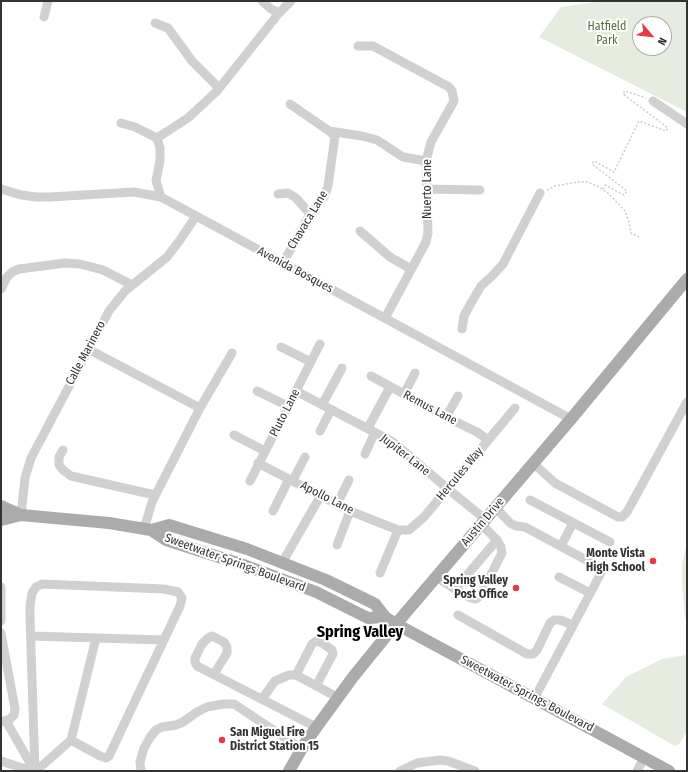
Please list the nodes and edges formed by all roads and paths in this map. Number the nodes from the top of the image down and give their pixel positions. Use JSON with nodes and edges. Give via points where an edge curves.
{"nodes":[{"id":1,"x":48,"y":1,"type":"edge"},
{"id":2,"x":262,"y":1,"type":"edge"},
{"id":3,"x":291,"y":1,"type":"edge"},
{"id":4,"x":279,"y":13,"type":"junction"},
{"id":5,"x":44,"y":17,"type":"dead end"},
{"id":6,"x":155,"y":23,"type":"dead end"},
{"id":7,"x":358,"y":46,"type":"dead end"},
{"id":8,"x":219,"y":88,"type":"junction"},
{"id":9,"x":653,"y":101,"type":"joint"},
{"id":10,"x":290,"y":104,"type":"dead end"},
{"id":11,"x":121,"y":123,"type":"dead end"},
{"id":12,"x":687,"y":124,"type":"edge"},
{"id":13,"x":329,"y":131,"type":"junction"},
{"id":14,"x":157,"y":138,"type":"junction"},
{"id":15,"x":426,"y":161,"type":"junction"},
{"id":16,"x":1,"y":189,"type":"edge"},
{"id":17,"x":427,"y":189,"type":"junction"},
{"id":18,"x":603,"y":189,"type":"junction"},
{"id":19,"x":480,"y":190,"type":"dead end"},
{"id":20,"x":540,"y":193,"type":"joint"},
{"id":21,"x":278,"y":194,"type":"dead end"},
{"id":22,"x":161,"y":197,"type":"junction"},
{"id":23,"x":310,"y":214,"type":"junction"},
{"id":24,"x":196,"y":216,"type":"junction"},
{"id":25,"x":360,"y":231,"type":"dead end"},
{"id":26,"x":639,"y":237,"type":"dead end"},
{"id":27,"x":283,"y":263,"type":"junction"},
{"id":28,"x":411,"y":269,"type":"junction"},
{"id":29,"x":687,"y":279,"type":"edge"},
{"id":30,"x":132,"y":285,"type":"junction"},
{"id":31,"x":1,"y":289,"type":"edge"},
{"id":32,"x":385,"y":318,"type":"junction"},
{"id":33,"x":462,"y":329,"type":"dead end"},
{"id":34,"x":320,"y":344,"type":"dead end"},
{"id":35,"x":281,"y":347,"type":"dead end"},
{"id":36,"x":88,"y":349,"type":"junction"},
{"id":37,"x":232,"y":353,"type":"dead end"},
{"id":38,"x":311,"y":362,"type":"junction"},
{"id":39,"x":342,"y":368,"type":"dead end"},
{"id":40,"x":415,"y":373,"type":"dead end"},
{"id":41,"x":371,"y":376,"type":"dead end"},
{"id":42,"x":390,"y":387,"type":"junction"},
{"id":43,"x":257,"y":391,"type":"dead end"},
{"id":44,"x":296,"y":391,"type":"junction"},
{"id":45,"x":404,"y":394,"type":"junction"},
{"id":46,"x":458,"y":396,"type":"dead end"},
{"id":47,"x":687,"y":402,"type":"edge"},
{"id":48,"x":322,"y":405,"type":"junction"},
{"id":49,"x":288,"y":406,"type":"junction"},
{"id":50,"x":200,"y":408,"type":"junction"},
{"id":51,"x":515,"y":408,"type":"dead end"},
{"id":52,"x":331,"y":410,"type":"junction"},
{"id":53,"x":446,"y":417,"type":"junction"},
{"id":54,"x":571,"y":419,"type":"junction"},
{"id":55,"x":372,"y":430,"type":"junction"},
{"id":56,"x":320,"y":431,"type":"dead end"},
{"id":57,"x":234,"y":435,"type":"dead end"},
{"id":58,"x":488,"y":440,"type":"junction"},
{"id":59,"x":63,"y":450,"type":"dead end"},
{"id":60,"x":265,"y":451,"type":"junction"},
{"id":61,"x":365,"y":454,"type":"dead end"},
{"id":62,"x":305,"y":457,"type":"dead end"},
{"id":63,"x":258,"y":463,"type":"junction"},
{"id":64,"x":533,"y":463,"type":"junction"},
{"id":65,"x":291,"y":480,"type":"junction"},
{"id":66,"x":349,"y":480,"type":"dead end"},
{"id":67,"x":250,"y":481,"type":"dead end"},
{"id":68,"x":448,"y":489,"type":"junction"},
{"id":69,"x":155,"y":495,"type":"junction"},
{"id":70,"x":321,"y":495,"type":"junction"},
{"id":71,"x":530,"y":500,"type":"dead end"},
{"id":72,"x":337,"y":504,"type":"junction"},
{"id":73,"x":1,"y":506,"type":"edge"},
{"id":74,"x":495,"y":507,"type":"junction"},
{"id":75,"x":272,"y":511,"type":"dead end"},
{"id":76,"x":350,"y":511,"type":"junction"},
{"id":77,"x":21,"y":515,"type":"junction"},
{"id":78,"x":1,"y":520,"type":"edge"},
{"id":79,"x":483,"y":521,"type":"junction"},
{"id":80,"x":573,"y":523,"type":"junction"},
{"id":81,"x":148,"y":529,"type":"junction"},
{"id":82,"x":398,"y":530,"type":"junction"},
{"id":83,"x":497,"y":540,"type":"junction"},
{"id":84,"x":610,"y":542,"type":"dead end"},
{"id":85,"x":336,"y":545,"type":"dead end"},
{"id":86,"x":561,"y":546,"type":"junction"},
{"id":87,"x":282,"y":563,"type":"junction"},
{"id":88,"x":244,"y":565,"type":"junction"},
{"id":89,"x":380,"y":573,"type":"dead end"},
{"id":90,"x":436,"y":576,"type":"junction"},
{"id":91,"x":559,"y":577,"type":"dead end"},
{"id":92,"x":1,"y":587,"type":"edge"},
{"id":93,"x":455,"y":589,"type":"junction"},
{"id":94,"x":590,"y":593,"type":"junction"},
{"id":95,"x":458,"y":615,"type":"dead end"},
{"id":96,"x":385,"y":617,"type":"junction"},
{"id":97,"x":1,"y":622,"type":"edge"},
{"id":98,"x":396,"y":624,"type":"junction"},
{"id":99,"x":573,"y":625,"type":"junction"},
{"id":100,"x":1,"y":633,"type":"edge"},
{"id":101,"x":31,"y":636,"type":"junction"},
{"id":102,"x":96,"y":638,"type":"junction"},
{"id":103,"x":164,"y":640,"type":"junction"},
{"id":104,"x":214,"y":674,"type":"dead end"},
{"id":105,"x":296,"y":675,"type":"junction"},
{"id":106,"x":316,"y":686,"type":"junction"},
{"id":107,"x":337,"y":697,"type":"junction"},
{"id":108,"x":262,"y":699,"type":"junction"},
{"id":109,"x":534,"y":699,"type":"junction"},
{"id":110,"x":4,"y":722,"type":"edge"},
{"id":111,"x":316,"y":727,"type":"junction"},
{"id":112,"x":71,"y":740,"type":"junction"},
{"id":113,"x":302,"y":749,"type":"junction"},
{"id":114,"x":644,"y":758,"type":"junction"},
{"id":115,"x":1,"y":761,"type":"edge"},
{"id":116,"x":34,"y":771,"type":"edge"},
{"id":117,"x":141,"y":771,"type":"edge"},
{"id":118,"x":289,"y":771,"type":"edge"},
{"id":119,"x":400,"y":771,"type":"edge"},
{"id":120,"x":475,"y":771,"type":"edge"},
{"id":121,"x":637,"y":771,"type":"edge"},
{"id":122,"x":668,"y":771,"type":"edge"}],
"edges":[{"from":1,"to":5,"type":"street"},
{"from":2,"to":4,"type":"street"},
{"from":3,"to":4,"type":"street"},
{"from":4,"to":8,"type":"street"},
{"from":6,"to":8,"type":"street","via":[[168,28],[192,61]]},
{"from":7,"to":15,"type":"street","name":"Nuerto Lane","via":[[373,46],[449,86],[452,90],[454,101],[431,142]]},
{"from":8,"to":14,"type":"street","via":[[188,118]]},
{"from":9,"to":12,"type":"street"},
{"from":9,"to":18,"type":"path","via":[[625,91],[623,94],[668,128],[666,131],[639,121],[614,172],[594,161],[592,164],[627,191],[624,195],[605,185]]},
{"from":10,"to":13,"type":"street"},
{"from":11,"to":14,"type":"street"},
{"from":13,"to":15,"type":"street","via":[[377,140],[403,157]]},
{"from":13,"to":23,"type":"street","name":"Chavaca Lane","via":[[335,136],[328,186],[324,197]]},
{"from":14,"to":22,"type":"street","via":[[160,160],[156,182]]},
{"from":15,"to":17,"type":"street","name":"Nuerto Lane"},
{"from":16,"to":22,"type":"street","name":"Avenida Bosques","via":[[36,197],[134,192]]},
{"from":17,"to":19,"type":"street"},
{"from":17,"to":28,"type":"street","name":"Nuerto Lane","via":[[428,233],[426,242]]},
{"from":18,"to":20,"type":"path","via":[[587,182],[578,182],[555,186]]},
{"from":18,"to":26,"type":"path","via":[[625,211],[631,233]]},
{"from":20,"to":33,"type":"street","via":[[503,264],[481,286],[474,297],[464,316]]},
{"from":21,"to":23,"type":"street","via":[[288,193],[296,198]]},
{"from":22,"to":24,"type":"street","name":"Avenida Bosques"},
{"from":23,"to":27,"type":"street","name":"Chavaca Lane"},
{"from":24,"to":27,"type":"street","name":"Avenida Bosques"},
{"from":24,"to":30,"type":"street","name":"Calle Marinero","via":[[167,257]]},
{"from":25,"to":28,"type":"street","via":[[390,257]]},
{"from":27,"to":32,"type":"street","name":"Avenida Bosques"},
{"from":28,"to":32,"type":"street","name":"Nuerto Lane"},
{"from":29,"to":54,"type":"main road","name":"Austin Drive"},
{"from":30,"to":31,"type":"street","via":[[103,270],[65,263],[19,269],[7,277]]},
{"from":30,"to":36,"type":"street","name":"Calle Marinero","via":[[109,311]]},
{"from":32,"to":54,"type":"street","name":"Avenida Bosques"},
{"from":34,"to":38,"type":"street","name":"Pluto Lane"},
{"from":35,"to":38,"type":"street"},
{"from":36,"to":50,"type":"street"},
{"from":36,"to":77,"type":"street","name":"Calle Marinero","via":[[31,458]]},
{"from":37,"to":50,"type":"street"},
{"from":38,"to":44,"type":"street","name":"Pluto Lane"},
{"from":39,"to":48,"type":"street"},
{"from":40,"to":45,"type":"street"},
{"from":41,"to":42,"type":"street","name":"Remus Lane"},
{"from":42,"to":45,"type":"street","name":"Remus Lane"},
{"from":42,"to":55,"type":"street"},
{"from":43,"to":49,"type":"street"},
{"from":44,"to":48,"type":"street","name":"Jupiter Lane"},
{"from":44,"to":49,"type":"street","name":"Pluto Lane"},
{"from":45,"to":53,"type":"street","name":"Remus Lane"},
{"from":46,"to":53,"type":"street"},
{"from":47,"to":64,"type":"street","via":[[622,517],[618,518],[555,483]]},
{"from":48,"to":52,"type":"street","name":"Jupiter Lane"},
{"from":49,"to":60,"type":"street","name":"Pluto Lane"},
{"from":50,"to":69,"type":"street"},
{"from":51,"to":58,"type":"street","name":"Hercules Way"},
{"from":52,"to":55,"type":"street","name":"Jupiter Lane"},
{"from":52,"to":56,"type":"street"},
{"from":53,"to":58,"type":"street","name":"Remus Lane","via":[[478,432]]},
{"from":54,"to":64,"type":"main road","name":"Austin Drive"},
{"from":55,"to":61,"type":"street"},
{"from":55,"to":68,"type":"street","name":"Jupiter Lane","via":[[393,442]]},
{"from":57,"to":60,"type":"street"},
{"from":58,"to":68,"type":"street","name":"Hercules Way"},
{"from":59,"to":69,"type":"street","via":[[59,457],[59,465],[71,476]]},
{"from":60,"to":63,"type":"street","name":"Pluto Lane"},
{"from":62,"to":65,"type":"street"},
{"from":63,"to":65,"type":"street","name":"Apollo Lane"},
{"from":63,"to":67,"type":"street","name":"Pluto Lane"},
{"from":64,"to":74,"type":"main road","name":"Austin Drive"},
{"from":65,"to":70,"type":"street","name":"Apollo Lane"},
{"from":65,"to":75,"type":"street"},
{"from":66,"to":72,"type":"street"},
{"from":68,"to":79,"type":"street","name":"Jupiter Lane"},
{"from":68,"to":82,"type":"street","name":"Hercules Way","via":[[424,517],[408,530]]},
{"from":69,"to":81,"type":"street"},
{"from":70,"to":72,"type":"street","name":"Apollo Lane"},
{"from":70,"to":87,"type":"street"},
{"from":71,"to":80,"type":"street"},
{"from":72,"to":76,"type":"street","name":"Apollo Lane"},
{"from":73,"to":77,"type":"main road","name":"Sweetwater Springs Boulevard"},
{"from":74,"to":79,"type":"main road","name":"Austin Drive"},
{"from":74,"to":86,"type":"street","via":[[510,523],[525,527]]},
{"from":76,"to":82,"type":"street","name":"Apollo Lane"},
{"from":76,"to":85,"type":"street"},
{"from":77,"to":78,"type":"main road","name":"Sweetwater Springs Boulevard"},
{"from":77,"to":81,"type":"main road","name":"Sweetwater Springs Boulevard"},
{"from":79,"to":83,"type":"street","name":"Jupiter Lane"},
{"from":79,"to":90,"type":"main road","name":"Austin Drive"},
{"from":80,"to":84,"type":"street"},
{"from":80,"to":86,"type":"street"},
{"from":81,"to":87,"type":"main road","name":"Sweetwater Springs Boulevard","via":[[168,525],[247,549]]},
{"from":81,"to":88,"type":"main road","name":"Sweetwater Springs Boulevard","via":[[166,540]]},
{"from":82,"to":89,"type":"street"},
{"from":83,"to":93,"type":"street"},
{"from":83,"to":93,"type":"street","via":[[502,553],[480,596],[476,599],[471,598]]},
{"from":86,"to":94,"type":"street","via":[[601,568],[601,573]]},
{"from":87,"to":88,"type":"main road","via":[[280,569],[259,563]]},
{"from":87,"to":96,"type":"main road","name":"Sweetwater Springs Boulevard","via":[[326,580],[375,604]]},
{"from":88,"to":96,"type":"main road","name":"Sweetwater Springs Boulevard","via":[[316,592],[368,618]]},
{"from":90,"to":93,"type":"street"},
{"from":90,"to":98,"type":"main road","name":"Austin Drive"},
{"from":91,"to":94,"type":"street"},
{"from":92,"to":97,"type":"street"},
{"from":94,"to":99,"type":"street"},
{"from":95,"to":99,"type":"street","via":[[527,654],[533,654],[537,650],[550,623],[554,620]]},
{"from":96,"to":98,"type":"main road","name":"Sweetwater Springs Boulevard"},
{"from":98,"to":107,"type":"main road","name":"Austin Drive"},
{"from":98,"to":109,"type":"main road","name":"Sweetwater Springs Boulevard"},
{"from":99,"to":109,"type":"street"},
{"from":100,"to":110,"type":"street","via":[[15,709],[10,720]]},
{"from":101,"to":102,"type":"street"},
{"from":101,"to":103,"type":"street","via":[[32,593],[42,584],[164,589],[178,592],[182,598],[180,606]]},
{"from":101,"to":116,"type":"street"},
{"from":102,"to":103,"type":"street"},
{"from":102,"to":112,"type":"street"},
{"from":103,"to":112,"type":"street","via":[[109,756],[100,756]]},
{"from":104,"to":108,"type":"street"},
{"from":105,"to":106,"type":"street"},
{"from":105,"to":106,"type":"street","via":[[312,644],[316,641],[322,643],[332,650],[333,654]]},
{"from":105,"to":108,"type":"street","via":[[289,675],[276,681]]},
{"from":106,"to":107,"type":"street"},
{"from":107,"to":111,"type":"main road","name":"Austin Drive"},
{"from":108,"to":111,"type":"street"},
{"from":109,"to":114,"type":"main road","name":"Sweetwater Springs Boulevard"},
{"from":110,"to":116,"type":"street"},
{"from":111,"to":113,"type":"main road","name":"Austin Drive"},
{"from":112,"to":116,"type":"street"},
{"from":113,"to":117,"type":"street","via":[[234,704],[207,706],[183,722],[156,730],[144,748],[140,762]]},
{"from":113,"to":118,"type":"main road","name":"Austin Drive"},
{"from":114,"to":121,"type":"street"},
{"from":114,"to":122,"type":"main road","name":"Sweetwater Springs Boulevard"},
{"from":115,"to":116,"type":"street"},
{"from":119,"to":120,"type":"street","via":[[417,763],[440,760]]}]}
